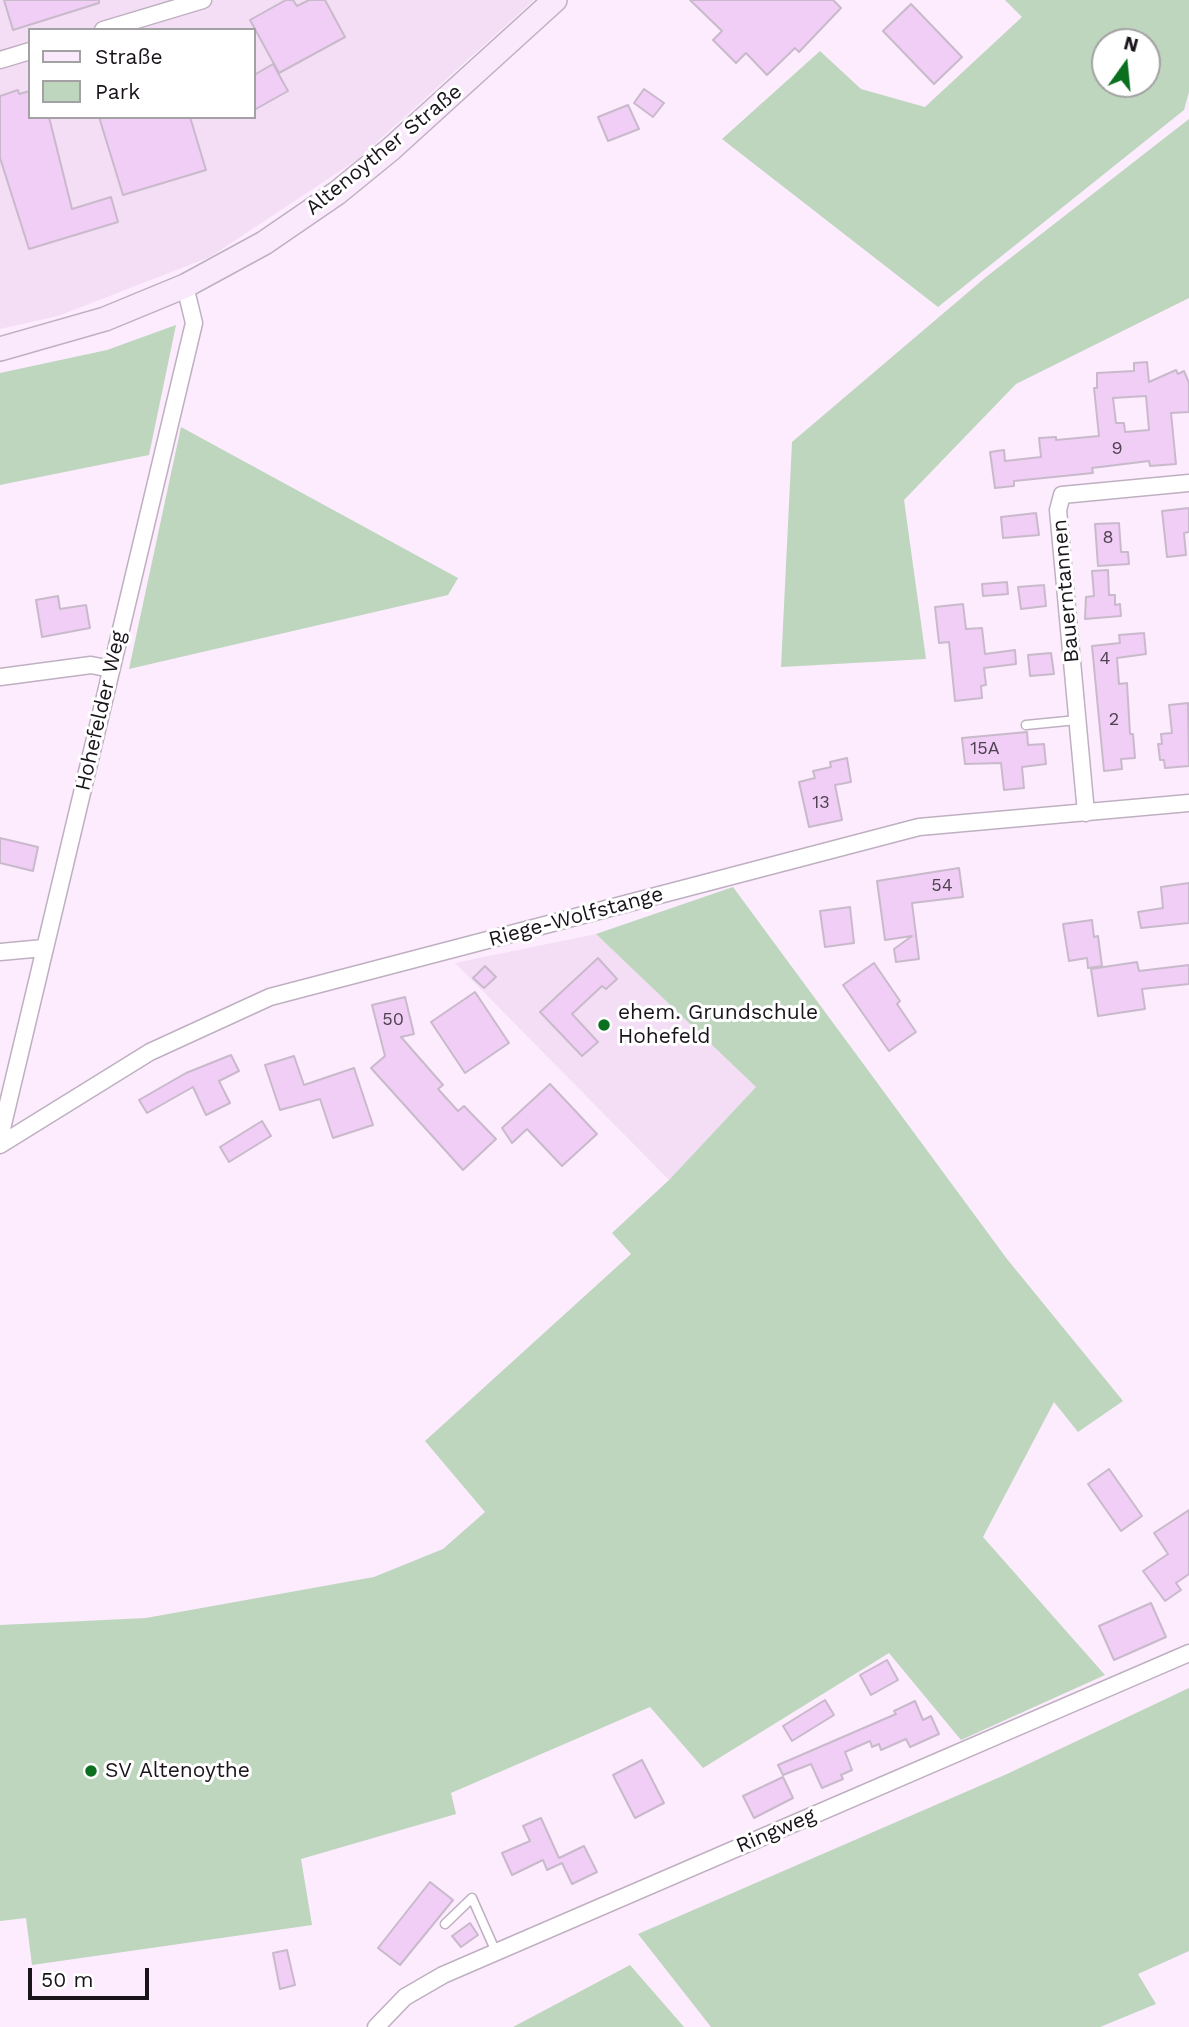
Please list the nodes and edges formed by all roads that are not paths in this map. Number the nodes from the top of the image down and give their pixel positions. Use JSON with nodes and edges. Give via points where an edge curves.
{"nodes":[{"id":1,"x":203,"y":0,"type":"edge"},
{"id":2,"x":555,"y":0,"type":"edge"},
{"id":3,"x":181,"y":3,"type":"edge"},
{"id":4,"x":109,"y":28,"type":"edge"},
{"id":5,"x":28,"y":52,"type":"edge"},
{"id":6,"x":0,"y":61,"type":"edge"},
{"id":7,"x":185,"y":286,"type":"junction"},
{"id":8,"x":0,"y":349,"type":"edge"},
{"id":9,"x":1189,"y":483,"type":"edge"},
{"id":10,"x":111,"y":669,"type":"junction"},
{"id":11,"x":0,"y":677,"type":"edge"},
{"id":12,"x":1077,"y":720,"type":"junction"},
{"id":13,"x":1027,"y":725,"type":"dead end"},
{"id":14,"x":1189,"y":803,"type":"edge"},
{"id":15,"x":1086,"y":813,"type":"junction"},
{"id":16,"x":44,"y":948,"type":"junction"},
{"id":17,"x":0,"y":952,"type":"edge"},
{"id":18,"x":0,"y":1137,"type":"edge"},
{"id":19,"x":0,"y":1145,"type":"edge"},
{"id":20,"x":1189,"y":1653,"type":"edge"},
{"id":21,"x":445,"y":1924,"type":"dead end"},
{"id":22,"x":496,"y":1952,"type":"junction"},
{"id":23,"x":376,"y":2027,"type":"edge"}],
"edges":[{"from":1,"to":3,"type":"street"},
{"from":2,"to":7,"type":"main road","name":"Altenoyther Straße","via":[[445,103],[337,193],[264,243]]},
{"from":3,"to":4,"type":"street"},
{"from":5,"to":6,"type":"street"},
{"from":7,"to":8,"type":"main road","name":"Altenoyther Straße","via":[[105,319]]},
{"from":7,"to":10,"type":"street","name":"Hohefelder Weg","via":[[194,323]]},
{"from":9,"to":12,"type":"street","name":"Bauerntannen","via":[[1062,495],[1058,510]]},
{"from":10,"to":11,"type":"street","via":[[91,665]]},
{"from":10,"to":16,"type":"street","name":"Hohefelder Weg"},
{"from":12,"to":13,"type":"lane"},
{"from":12,"to":15,"type":"street","name":"Bauerntannen"},
{"from":14,"to":15,"type":"street","name":"Riege-Wolfstange"},
{"from":15,"to":19,"type":"street","name":"Riege-Wolfstange","via":[[919,827],[270,997],[149,1052]]},
{"from":16,"to":17,"type":"street"},
{"from":16,"to":18,"type":"street","name":"Hohefelder Weg"},
{"from":20,"to":22,"type":"street","name":"Ringweg"},
{"from":21,"to":22,"type":"lane","via":[[472,1898]]},
{"from":22,"to":23,"type":"street","name":"Ringweg","via":[[405,1997]]}]}
